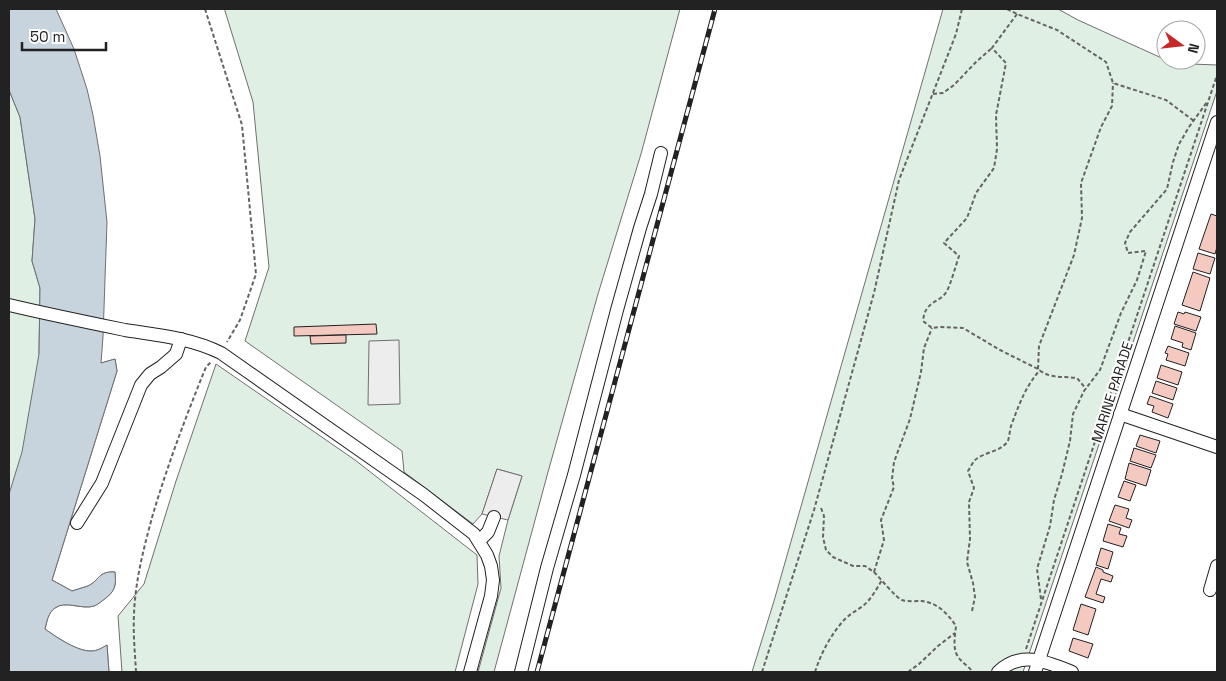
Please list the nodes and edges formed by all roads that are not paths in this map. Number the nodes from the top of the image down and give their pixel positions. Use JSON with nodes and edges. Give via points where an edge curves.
{"nodes":[{"id":1,"x":1217,"y":122,"type":"edge"},
{"id":2,"x":1212,"y":151,"type":"edge"},
{"id":3,"x":661,"y":154,"type":"dead end"},
{"id":4,"x":13,"y":306,"type":"edge"},
{"id":5,"x":181,"y":339,"type":"junction"},
{"id":6,"x":1120,"y":414,"type":"junction"},
{"id":7,"x":1217,"y":447,"type":"edge"},
{"id":8,"x":494,"y":517,"type":"dead end"},
{"id":9,"x":78,"y":523,"type":"dead end"},
{"id":10,"x":479,"y":541,"type":"junction"},
{"id":11,"x":1217,"y":566,"type":"edge"},
{"id":12,"x":1210,"y":590,"type":"dead end"},
{"id":13,"x":1037,"y":666,"type":"edge"},
{"id":14,"x":470,"y":672,"type":"edge"},
{"id":15,"x":521,"y":672,"type":"edge"},
{"id":16,"x":998,"y":672,"type":"edge"},
{"id":17,"x":1072,"y":672,"type":"edge"}],
"edges":[{"from":1,"to":2,"type":"street","name":"MARINE PARADE"},
{"from":2,"to":6,"type":"street","name":"MARINE PARADE"},
{"from":3,"to":15,"type":"street"},
{"from":4,"to":5,"type":"street"},
{"from":5,"to":9,"type":"street","via":[[176,354],[141,385],[102,483]]},
{"from":5,"to":10,"type":"street","via":[[221,353],[424,495]]},
{"from":6,"to":7,"type":"street"},
{"from":6,"to":13,"type":"street","name":"MARINE PARADE"},
{"from":8,"to":10,"type":"street","via":[[488,532]]},
{"from":10,"to":14,"type":"street","via":[[491,566],[493,580]]},
{"from":11,"to":12,"type":"street"},
{"from":13,"to":16,"type":"street","via":[[1029,659],[1010,664]]},
{"from":13,"to":17,"type":"street"}]}
